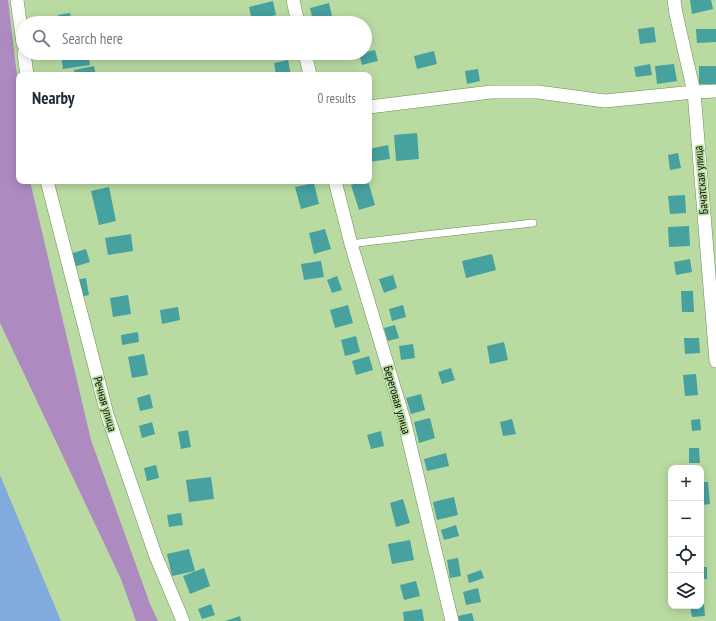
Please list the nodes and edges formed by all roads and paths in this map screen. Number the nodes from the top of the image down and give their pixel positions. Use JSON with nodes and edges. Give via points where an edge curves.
{"nodes":[{"id":1,"x":18,"y":0,"type":"edge"},
{"id":2,"x":293,"y":0,"type":"edge"},
{"id":3,"x":674,"y":0,"type":"edge"},
{"id":4,"x":20,"y":16,"type":"edge"},
{"id":5,"x":296,"y":16,"type":"edge"},
{"id":6,"x":25,"y":60,"type":"edge"},
{"id":7,"x":307,"y":60,"type":"edge"},
{"id":8,"x":27,"y":72,"type":"edge"},
{"id":9,"x":309,"y":72,"type":"edge"},
{"id":10,"x":716,"y":91,"type":"edge"},
{"id":11,"x":694,"y":92,"type":"junction"},
{"id":12,"x":372,"y":107,"type":"edge"},
{"id":13,"x":48,"y":184,"type":"edge"},
{"id":14,"x":336,"y":184,"type":"edge"},
{"id":15,"x":533,"y":222,"type":"dead end"},
{"id":16,"x":351,"y":244,"type":"junction"},
{"id":17,"x":716,"y":361,"type":"edge"},
{"id":18,"x":183,"y":621,"type":"edge"},
{"id":19,"x":452,"y":621,"type":"edge"}],
"edges":[{"from":1,"to":4,"type":"street"},
{"from":2,"to":5,"type":"street"},
{"from":3,"to":11,"type":"street","name":"Бачатская улица"},
{"from":6,"to":8,"type":"street"},
{"from":7,"to":9,"type":"street"},
{"from":10,"to":11,"type":"street"},
{"from":11,"to":12,"type":"street","via":[[605,101],[538,92],[491,92]]},
{"from":11,"to":17,"type":"street","name":"Бачатская улица"},
{"from":13,"to":18,"type":"street","name":"Речная улица","via":[[107,414],[154,554]]},
{"from":14,"to":16,"type":"street","name":"Береговая улица"},
{"from":15,"to":16,"type":"lane"},
{"from":16,"to":19,"type":"street","name":"Береговая улица","via":[[404,420]]}]}
